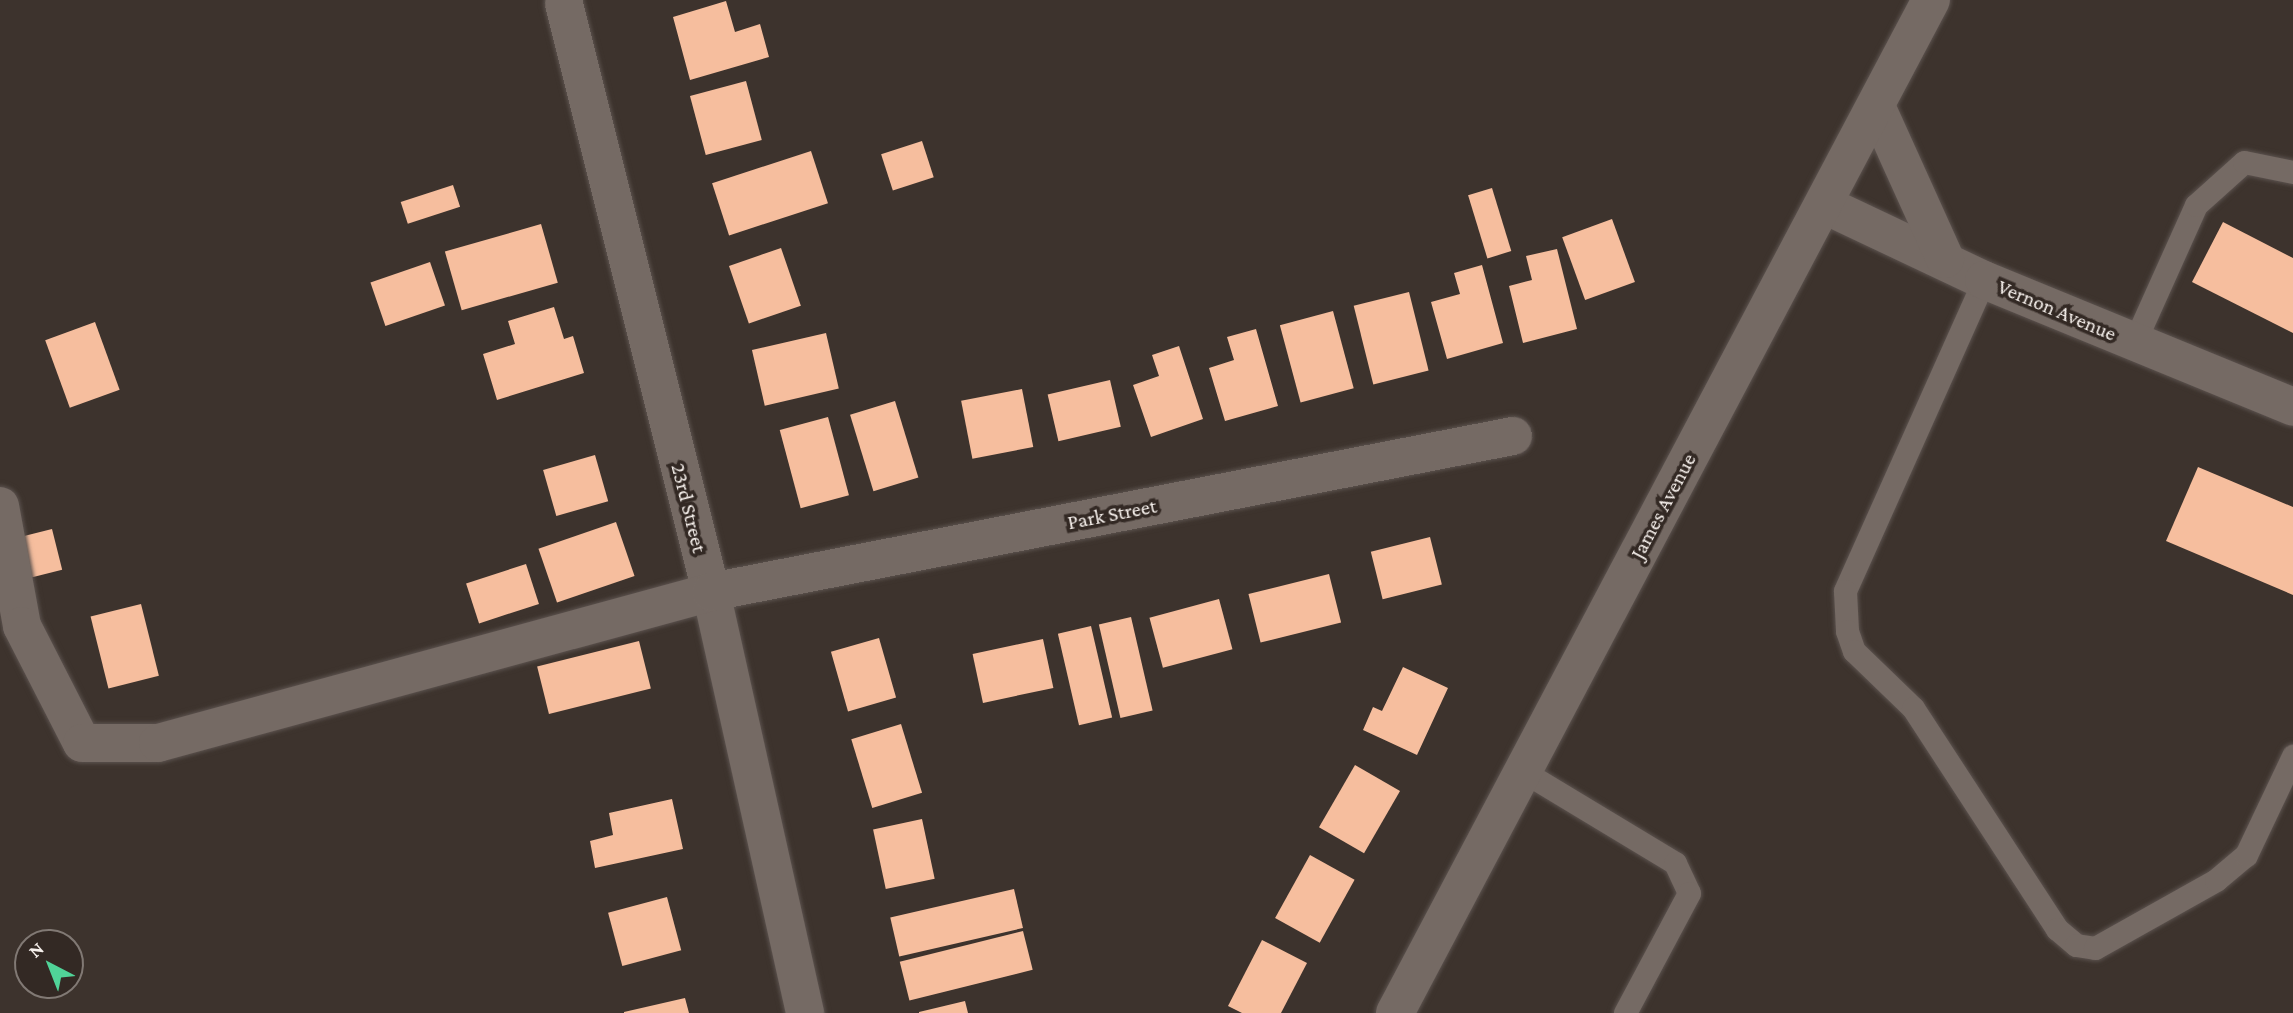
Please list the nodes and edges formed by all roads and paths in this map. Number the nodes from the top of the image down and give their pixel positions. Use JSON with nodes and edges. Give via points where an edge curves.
{"nodes":[{"id":1,"x":1931,"y":0,"type":"edge"},
{"id":2,"x":564,"y":4,"type":"dead end"},
{"id":3,"x":1876,"y":106,"type":"junction"},
{"id":4,"x":2293,"y":173,"type":"edge"},
{"id":5,"x":1825,"y":205,"type":"junction"},
{"id":6,"x":1945,"y":259,"type":"junction"},
{"id":7,"x":1984,"y":280,"type":"junction"},
{"id":8,"x":2134,"y":343,"type":"junction"},
{"id":9,"x":2293,"y":407,"type":"edge"},
{"id":10,"x":1513,"y":436,"type":"dead end"},
{"id":11,"x":0,"y":506,"type":"edge"},
{"id":12,"x":711,"y":592,"type":"junction"},
{"id":13,"x":2293,"y":756,"type":"edge"},
{"id":14,"x":1521,"y":770,"type":"junction"},
{"id":15,"x":806,"y":1013,"type":"edge"},
{"id":16,"x":1395,"y":1013,"type":"edge"},
{"id":17,"x":1625,"y":1013,"type":"edge"}],
"edges":[{"from":1,"to":3,"type":"street","name":"James Avenue"},
{"from":2,"to":12,"type":"street","name":"23rd Street"},
{"from":3,"to":5,"type":"street","name":"James Avenue"},
{"from":3,"to":6,"type":"street"},
{"from":4,"to":8,"type":"lane","via":[[2244,162],[2196,205]]},
{"from":5,"to":6,"type":"street","name":"Vernon Avenue"},
{"from":5,"to":14,"type":"street","name":"James Avenue"},
{"from":6,"to":7,"type":"street","name":"Vernon Avenue"},
{"from":7,"to":8,"type":"street","name":"Vernon Avenue"},
{"from":7,"to":13,"type":"lane","via":[[1845,591],[1847,631],[1854,650],[1913,708],[2057,929],[2076,945],[2095,948],[2216,880],[2246,855]]},
{"from":8,"to":9,"type":"street","name":"Vernon Avenue"},
{"from":10,"to":12,"type":"street","name":"Park Street"},
{"from":11,"to":12,"type":"street","name":"Park Street","via":[[23,626],[82,743],[159,743]]},
{"from":12,"to":15,"type":"street","name":"23rd Street"},
{"from":14,"to":16,"type":"street","name":"James Avenue"},
{"from":14,"to":17,"type":"lane","via":[[1675,863],[1689,893]]}]}
